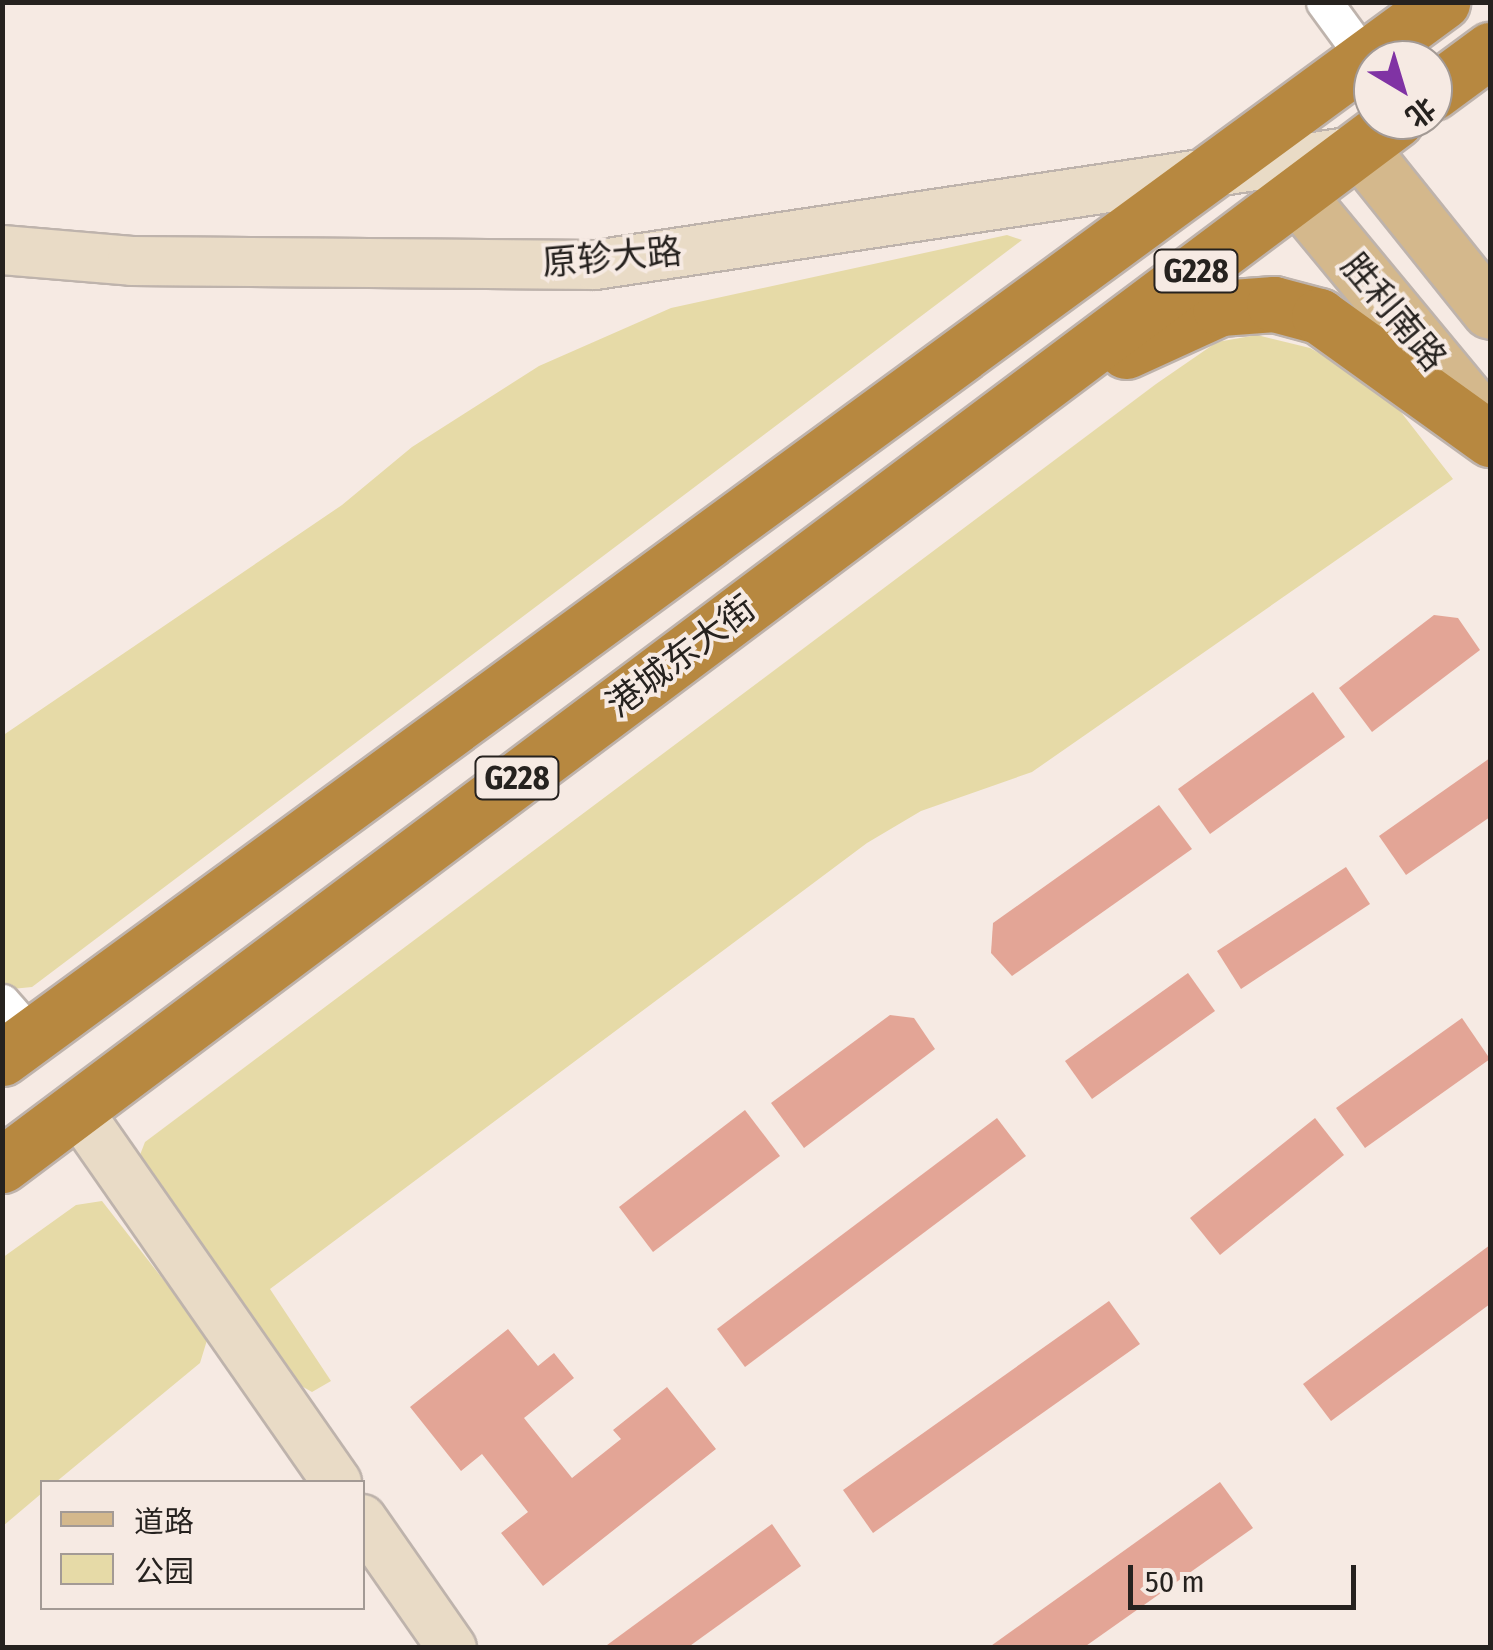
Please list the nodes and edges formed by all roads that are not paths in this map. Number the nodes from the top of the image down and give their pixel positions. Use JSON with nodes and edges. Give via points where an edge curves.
{"nodes":[{"id":1,"x":1324,"y":2,"type":"edge"},
{"id":2,"x":1442,"y":2,"type":"edge"},
{"id":3,"x":1397,"y":40,"type":"edge"},
{"id":4,"x":1353,"y":41,"type":"edge"},
{"id":5,"x":1490,"y":50,"type":"edge"},
{"id":6,"x":1353,"y":74,"type":"edge"},
{"id":7,"x":1453,"y":77,"type":"edge"},
{"id":8,"x":1353,"y":140,"type":"edge"},
{"id":9,"x":1371,"y":140,"type":"edge"},
{"id":10,"x":1381,"y":140,"type":"edge"},
{"id":11,"x":1216,"y":168,"type":"junction"},
{"id":12,"x":1297,"y":195,"type":"junction"},
{"id":13,"x":2,"y":250,"type":"edge"},
{"id":14,"x":1490,"y":312,"type":"edge"},
{"id":15,"x":1032,"y":393,"type":"junction"},
{"id":16,"x":1490,"y":428,"type":"edge"},
{"id":17,"x":1490,"y":439,"type":"edge"},
{"id":18,"x":12,"y":1032,"type":"edge"},
{"id":19,"x":76,"y":1108,"type":"junction"},
{"id":20,"x":2,"y":1165,"type":"edge"},
{"id":21,"x":336,"y":1480,"type":"edge"},
{"id":22,"x":365,"y":1523,"type":"edge"},
{"id":23,"x":452,"y":1648,"type":"edge"}],
"edges":[{"from":1,"to":4,"type":"street"},
{"from":2,"to":3,"type":"highway"},
{"from":5,"to":7,"type":"highway"},
{"from":6,"to":11,"type":"highway"},
{"from":8,"to":11,"type":"street","name":"原轸大路"},
{"from":9,"to":12,"type":"highway","name":"港城东大街","number":"G228"},
{"from":10,"to":14,"type":"main road"},
{"from":11,"to":13,"type":"street","name":"原轸大路","via":[[595,266],[132,261]]},
{"from":11,"to":18,"type":"highway"},
{"from":12,"to":15,"type":"highway","name":"港城东大街","number":"G228"},
{"from":12,"to":16,"type":"main road","name":"胜利南路"},
{"from":15,"to":17,"type":"highway","via":[[1220,308],[1274,304],[1319,316]]},
{"from":15,"to":19,"type":"highway","name":"港城东大街","number":"G228"},
{"from":19,"to":20,"type":"highway","name":"港城东大街","number":"G228"},
{"from":19,"to":21,"type":"street"},
{"from":22,"to":23,"type":"street"}]}
